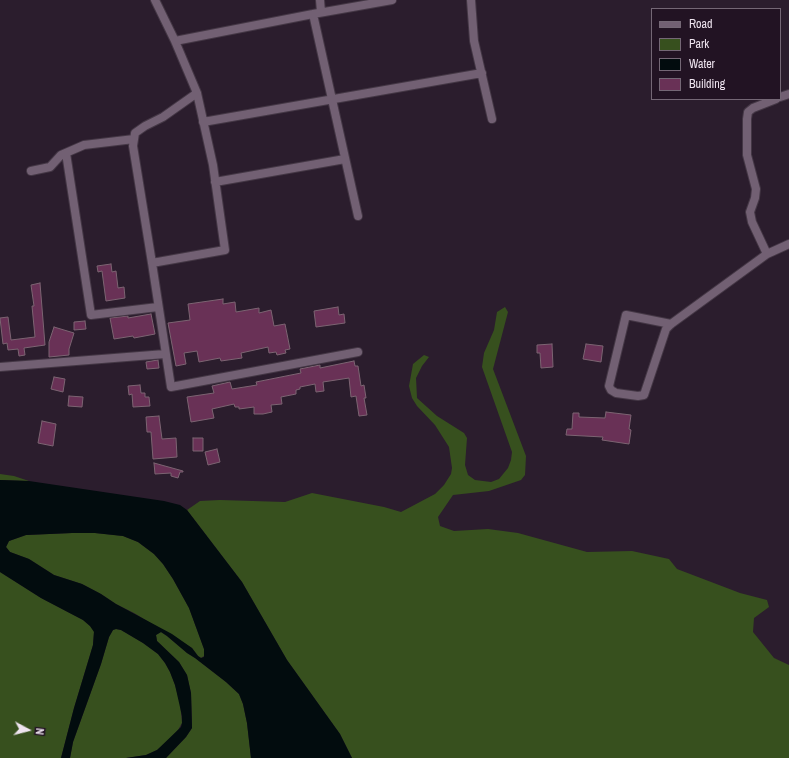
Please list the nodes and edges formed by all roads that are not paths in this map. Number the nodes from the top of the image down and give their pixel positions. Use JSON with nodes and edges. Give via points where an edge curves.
{"nodes":[{"id":1,"x":154,"y":0,"type":"edge"},
{"id":2,"x":320,"y":0,"type":"edge"},
{"id":3,"x":392,"y":0,"type":"edge"},
{"id":4,"x":471,"y":0,"type":"edge"},
{"id":5,"x":317,"y":13,"type":"junction"},
{"id":6,"x":175,"y":41,"type":"junction"},
{"id":7,"x":482,"y":73,"type":"junction"},
{"id":8,"x":197,"y":93,"type":"junction"},
{"id":9,"x":331,"y":100,"type":"junction"},
{"id":10,"x":773,"y":100,"type":"edge"},
{"id":11,"x":492,"y":119,"type":"dead end"},
{"id":12,"x":203,"y":122,"type":"junction"},
{"id":13,"x":134,"y":139,"type":"junction"},
{"id":14,"x":66,"y":153,"type":"junction"},
{"id":15,"x":345,"y":159,"type":"junction"},
{"id":16,"x":31,"y":171,"type":"dead end"},
{"id":17,"x":215,"y":182,"type":"junction"},
{"id":18,"x":358,"y":216,"type":"dead end"},
{"id":19,"x":789,"y":244,"type":"edge"},
{"id":20,"x":767,"y":254,"type":"junction"},
{"id":21,"x":152,"y":263,"type":"junction"},
{"id":22,"x":158,"y":307,"type":"junction"},
{"id":23,"x":672,"y":324,"type":"junction"},
{"id":24,"x":358,"y":352,"type":"dead end"},
{"id":25,"x":166,"y":354,"type":"junction"},
{"id":26,"x":0,"y":367,"type":"edge"}],
"edges":[{"from":1,"to":6,"type":"street"},
{"from":2,"to":5,"type":"street"},
{"from":3,"to":5,"type":"street"},
{"from":4,"to":7,"type":"street","via":[[474,40]]},
{"from":5,"to":6,"type":"street"},
{"from":5,"to":9,"type":"street"},
{"from":6,"to":8,"type":"street"},
{"from":7,"to":9,"type":"street"},
{"from":7,"to":11,"type":"street"},
{"from":8,"to":12,"type":"street"},
{"from":8,"to":13,"type":"street","via":[[135,133]]},
{"from":9,"to":12,"type":"street"},
{"from":9,"to":15,"type":"street"},
{"from":10,"to":20,"type":"street","via":[[753,108],[748,112],[747,119],[747,155],[756,189],[756,198],[750,212]]},
{"from":12,"to":17,"type":"street"},
{"from":13,"to":14,"type":"street","via":[[84,145]]},
{"from":13,"to":21,"type":"street"},
{"from":14,"to":16,"type":"street","via":[[50,167]]},
{"from":14,"to":22,"type":"street","via":[[91,315]]},
{"from":15,"to":17,"type":"street"},
{"from":15,"to":18,"type":"street"},
{"from":17,"to":21,"type":"street","via":[[225,250]]},
{"from":19,"to":20,"type":"street"},
{"from":20,"to":23,"type":"street"},
{"from":21,"to":22,"type":"street"},
{"from":22,"to":25,"type":"street"},
{"from":23,"to":23,"type":"street","via":[[626,315],[609,386],[611,390],[616,393],[644,395],[666,329]]},
{"from":24,"to":25,"type":"street","via":[[171,388]]},
{"from":25,"to":26,"type":"street"}]}
